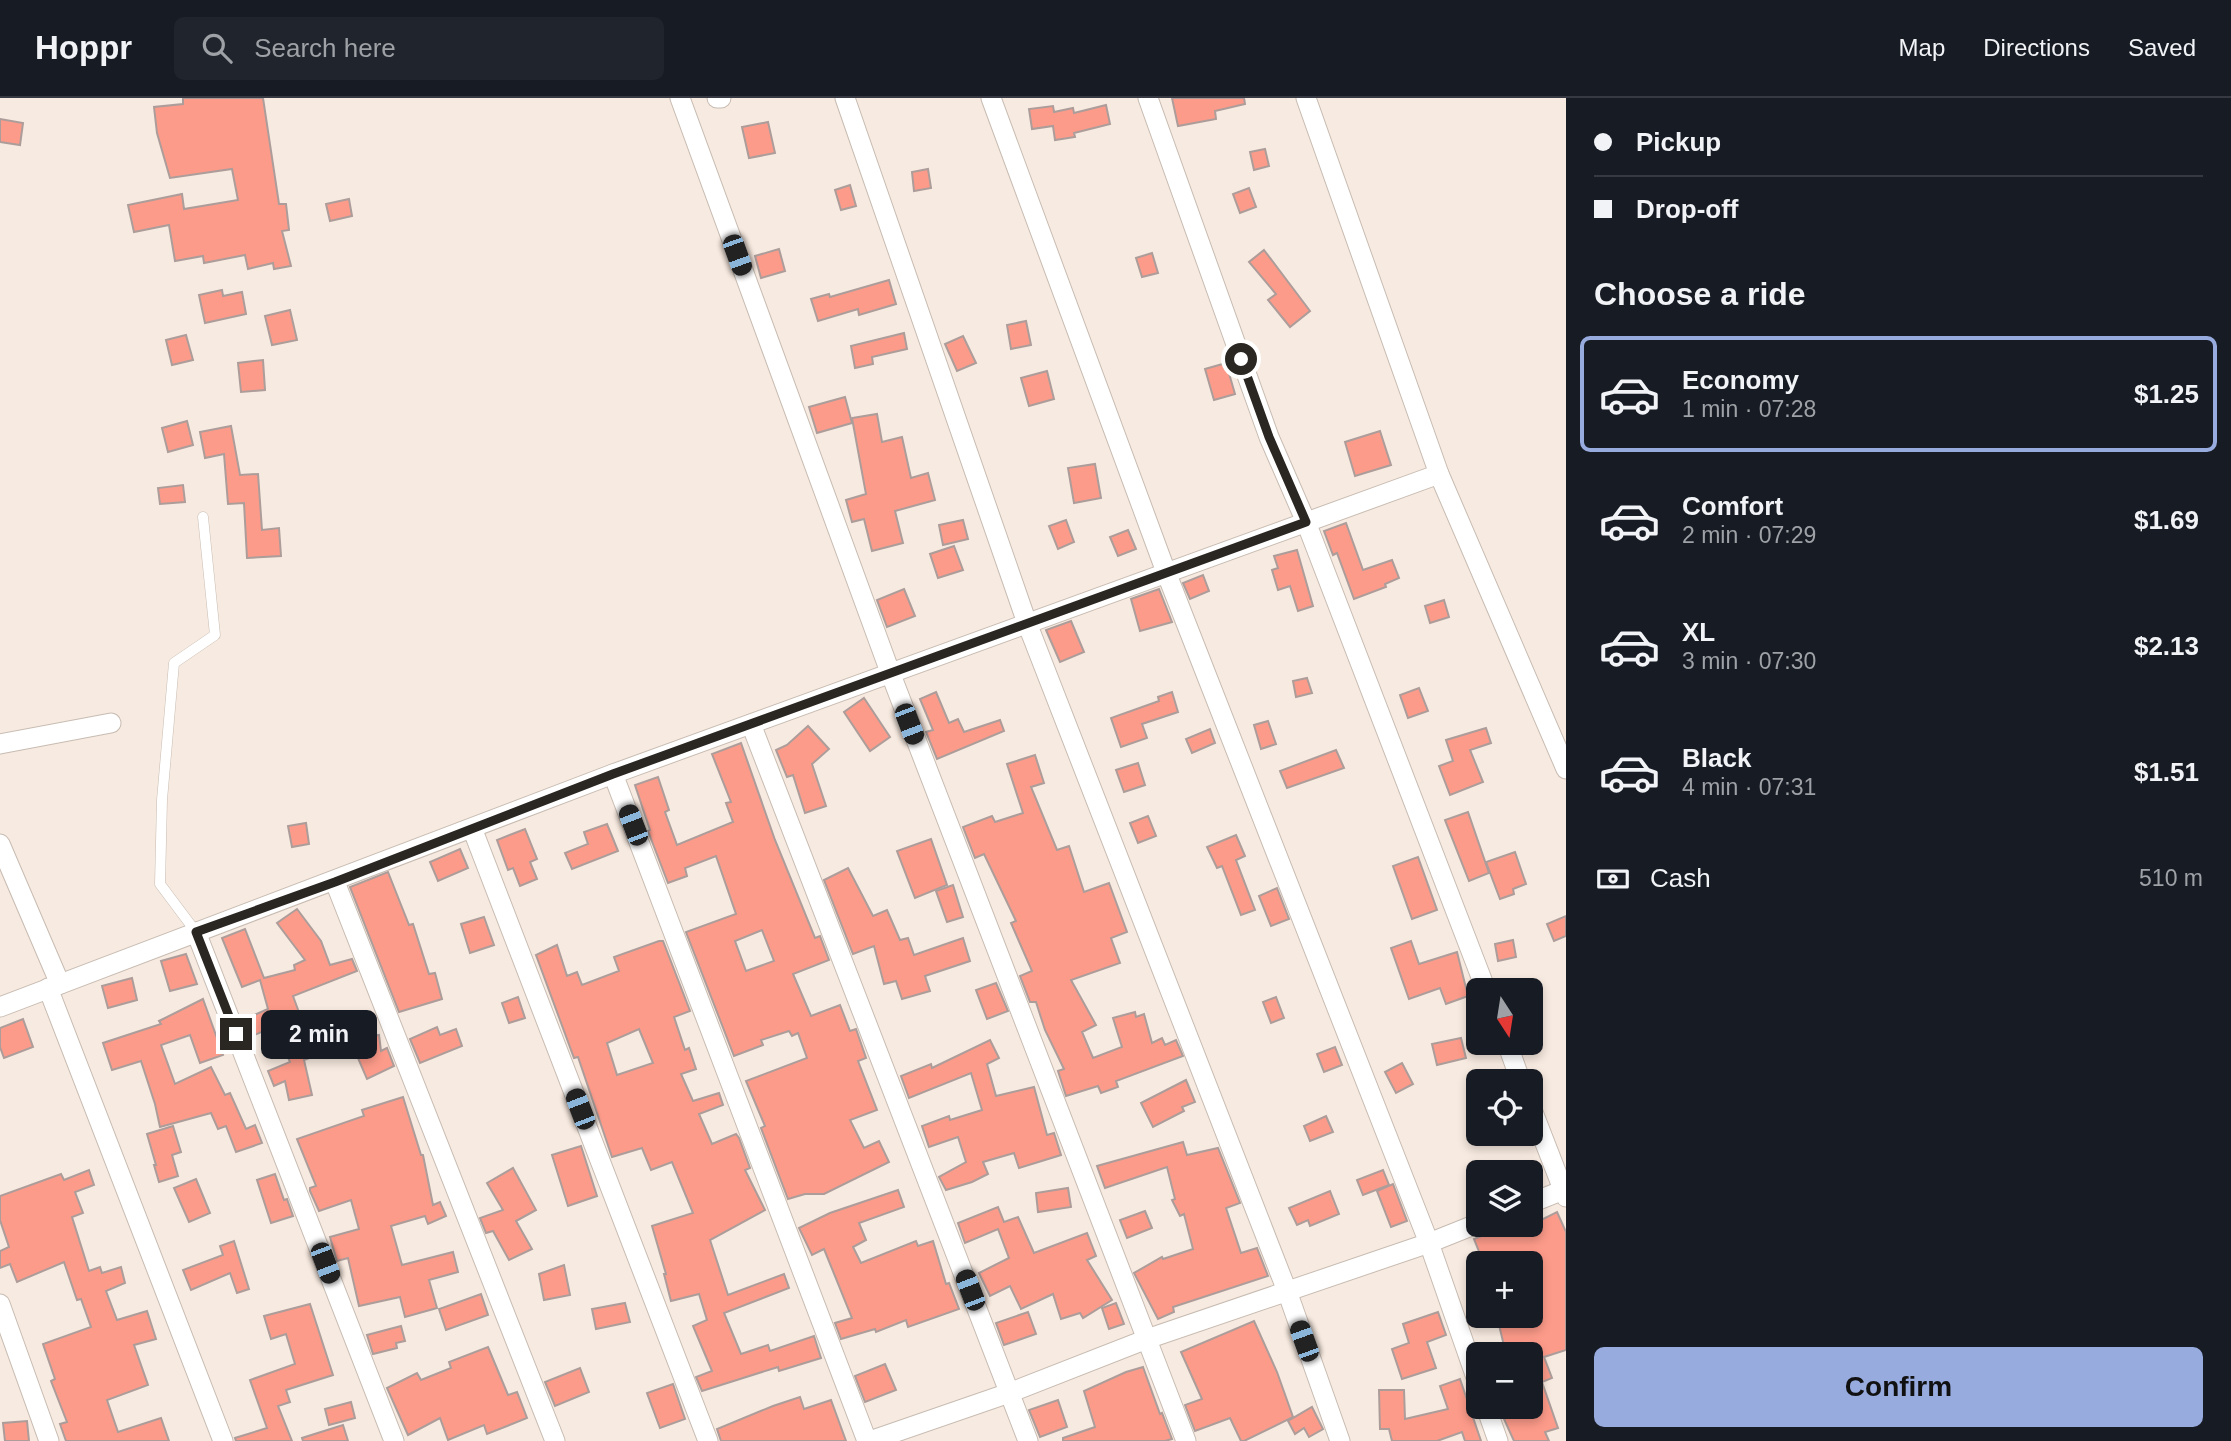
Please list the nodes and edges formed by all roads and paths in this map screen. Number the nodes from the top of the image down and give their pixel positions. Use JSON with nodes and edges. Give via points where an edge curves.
{"nodes":[{"id":1,"x":680,"y":98,"type":"edge"},
{"id":2,"x":845,"y":98,"type":"edge"},
{"id":3,"x":992,"y":98,"type":"edge"},
{"id":4,"x":1148,"y":98,"type":"edge"},
{"id":5,"x":1306,"y":98,"type":"edge"},
{"id":6,"x":1439,"y":474,"type":"junction"},
{"id":7,"x":204,"y":517,"type":"dead end"},
{"id":8,"x":1306,"y":522,"type":"junction"},
{"id":9,"x":1166,"y":572,"type":"junction"},
{"id":10,"x":1027,"y":623,"type":"junction"},
{"id":11,"x":890,"y":673,"type":"junction"},
{"id":12,"x":111,"y":723,"type":"dead end"},
{"id":13,"x":751,"y":724,"type":"junction"},
{"id":14,"x":0,"y":744,"type":"edge"},
{"id":15,"x":1566,"y":769,"type":"edge"},
{"id":16,"x":613,"y":774,"type":"junction"},
{"id":17,"x":472,"y":828,"type":"junction"},
{"id":18,"x":0,"y":844,"type":"edge"},
{"id":19,"x":335,"y":882,"type":"junction"},
{"id":20,"x":196,"y":932,"type":"junction"},
{"id":21,"x":1481,"y":978,"type":"edge"},
{"id":22,"x":54,"y":986,"type":"junction"},
{"id":23,"x":0,"y":1007,"type":"edge"},
{"id":24,"x":1543,"y":1137,"type":"edge"},
{"id":25,"x":1565,"y":1192,"type":"edge"},
{"id":26,"x":1543,"y":1199,"type":"edge"},
{"id":27,"x":1466,"y":1228,"type":"edge"},
{"id":28,"x":1429,"y":1243,"type":"junction"},
{"id":29,"x":1287,"y":1291,"type":"junction"},
{"id":30,"x":0,"y":1304,"type":"edge"},
{"id":31,"x":1147,"y":1339,"type":"junction"},
{"id":32,"x":1466,"y":1349,"type":"edge"},
{"id":33,"x":1009,"y":1393,"type":"junction"},
{"id":34,"x":1490,"y":1419,"type":"edge"},
{"id":35,"x":49,"y":1441,"type":"edge"},
{"id":36,"x":223,"y":1441,"type":"edge"},
{"id":37,"x":394,"y":1441,"type":"edge"},
{"id":38,"x":555,"y":1441,"type":"edge"},
{"id":39,"x":708,"y":1441,"type":"edge"},
{"id":40,"x":868,"y":1441,"type":"edge"},
{"id":41,"x":1028,"y":1441,"type":"edge"},
{"id":42,"x":1186,"y":1441,"type":"edge"},
{"id":43,"x":1340,"y":1441,"type":"edge"},
{"id":44,"x":1498,"y":1441,"type":"edge"}],
"edges":[{"from":1,"to":11,"type":"street"},
{"from":2,"to":10,"type":"street"},
{"from":3,"to":9,"type":"street"},
{"from":4,"to":8,"type":"street","via":[[1269,437]]},
{"from":5,"to":6,"type":"street"},
{"from":6,"to":8,"type":"street"},
{"from":6,"to":15,"type":"street"},
{"from":7,"to":20,"type":"lane","via":[[215,635],[174,663],[160,884]]},
{"from":8,"to":9,"type":"street"},
{"from":8,"to":21,"type":"street"},
{"from":9,"to":10,"type":"street"},
{"from":9,"to":28,"type":"street"},
{"from":10,"to":11,"type":"street"},
{"from":10,"to":29,"type":"street"},
{"from":11,"to":13,"type":"street"},
{"from":11,"to":31,"type":"street"},
{"from":12,"to":14,"type":"street"},
{"from":13,"to":16,"type":"street"},
{"from":13,"to":33,"type":"street"},
{"from":16,"to":17,"type":"street"},
{"from":16,"to":40,"type":"street"},
{"from":17,"to":19,"type":"street"},
{"from":17,"to":39,"type":"street"},
{"from":18,"to":22,"type":"street"},
{"from":19,"to":20,"type":"street"},
{"from":19,"to":38,"type":"street"},
{"from":20,"to":22,"type":"street"},
{"from":20,"to":37,"type":"street"},
{"from":22,"to":23,"type":"street"},
{"from":22,"to":36,"type":"street"},
{"from":24,"to":25,"type":"street"},
{"from":25,"to":26,"type":"street"},
{"from":27,"to":28,"type":"street"},
{"from":28,"to":29,"type":"street"},
{"from":28,"to":32,"type":"street"},
{"from":29,"to":31,"type":"street"},
{"from":29,"to":43,"type":"street"},
{"from":30,"to":35,"type":"street"},
{"from":31,"to":33,"type":"street"},
{"from":31,"to":42,"type":"street"},
{"from":33,"to":40,"type":"street"},
{"from":33,"to":41,"type":"street"},
{"from":34,"to":44,"type":"street"}]}
